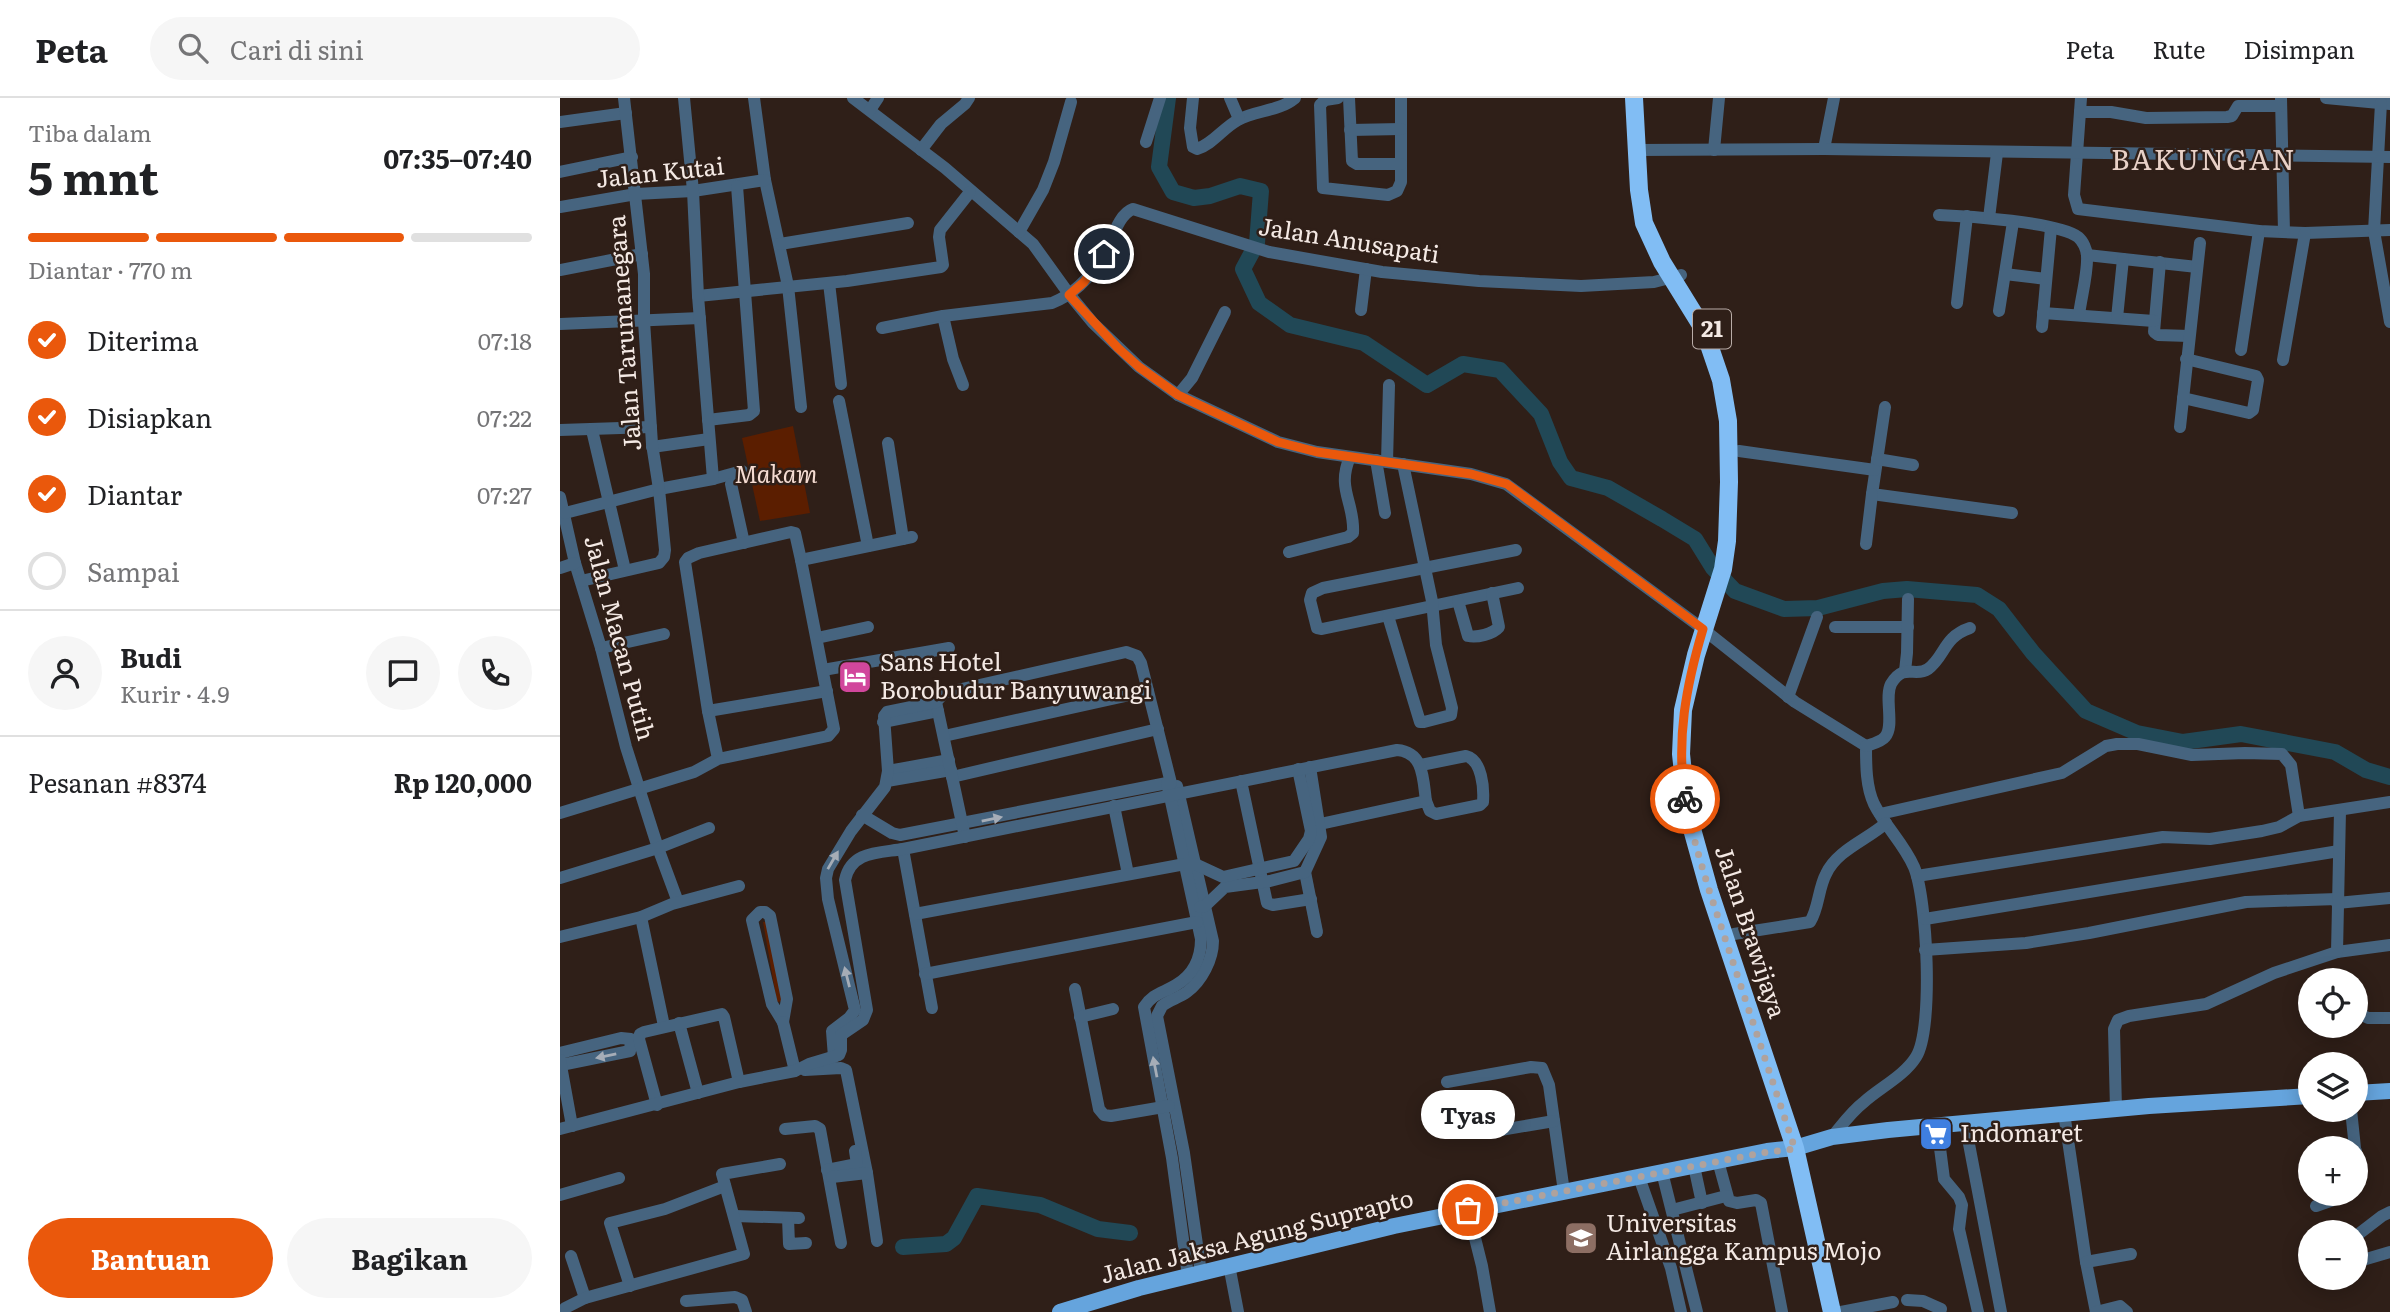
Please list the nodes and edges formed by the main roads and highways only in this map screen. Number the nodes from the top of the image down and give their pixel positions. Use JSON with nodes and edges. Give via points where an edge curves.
{"nodes":[{"id":1,"x":1634,"y":98,"type":"edge"},
{"id":2,"x":1644,"y":98,"type":"edge"},
{"id":3,"x":1642,"y":150,"type":"junction"},
{"id":4,"x":1677,"y":277,"type":"junction"},
{"id":5,"x":1726,"y":569,"type":"junction"},
{"id":6,"x":1707,"y":632,"type":"junction"},
{"id":7,"x":1751,"y":996,"type":"junction"},
{"id":8,"x":2390,"y":1091,"type":"edge"},
{"id":9,"x":2368,"y":1092,"type":"edge"},
{"id":10,"x":2298,"y":1097,"type":"edge"},
{"id":11,"x":1800,"y":1147,"type":"junction"},
{"id":12,"x":1060,"y":1312,"type":"edge"},
{"id":13,"x":1832,"y":1312,"type":"edge"},
{"id":14,"x":1842,"y":1312,"type":"edge"}],
"edges":[{"from":1,"to":3,"type":"highway","name":"Jalan Brawijaya","number":"21"},
{"from":2,"to":3,"type":"highway","name":"Jalan Brawijaya","number":"21"},
{"from":3,"to":4,"type":"highway","name":"Jalan Brawijaya","number":"21","via":[[1654,223]]},
{"from":4,"to":5,"type":"highway","name":"Jalan Brawijaya","number":"21","via":[[1704,330],[1727,416]]},
{"from":4,"to":5,"type":"highway","name":"Jalan Brawijaya","number":"21","via":[[1699,303],[1716,338],[1734,407],[1739,451],[1737,529]]},
{"from":5,"to":6,"type":"highway","name":"Jalan Brawijaya","number":"21"},
{"from":6,"to":7,"type":"highway","name":"Jalan Brawijaya","number":"21","via":[[1692,717],[1691,772],[1706,844]]},
{"from":6,"to":7,"type":"highway","name":"Jalan Brawijaya","number":"21","via":[[1683,710],[1683,781],[1696,846]]},
{"from":7,"to":11,"type":"highway","name":"Jalan Brawijaya","number":"21"},
{"from":8,"to":9,"type":"main road"},
{"from":10,"to":11,"type":"main road","name":"Jalan Jaksa Agung Suprapto","via":[[1965,1122],[1832,1137]]},
{"from":11,"to":12,"type":"main road","name":"Jalan Jaksa Agung Suprapto","via":[[1468,1210],[1139,1287]]},
{"from":11,"to":13,"type":"highway","name":"Jalan Brawijaya","number":"21","via":[[1801,1172]]},
{"from":11,"to":14,"type":"highway","number":"21"}]}
